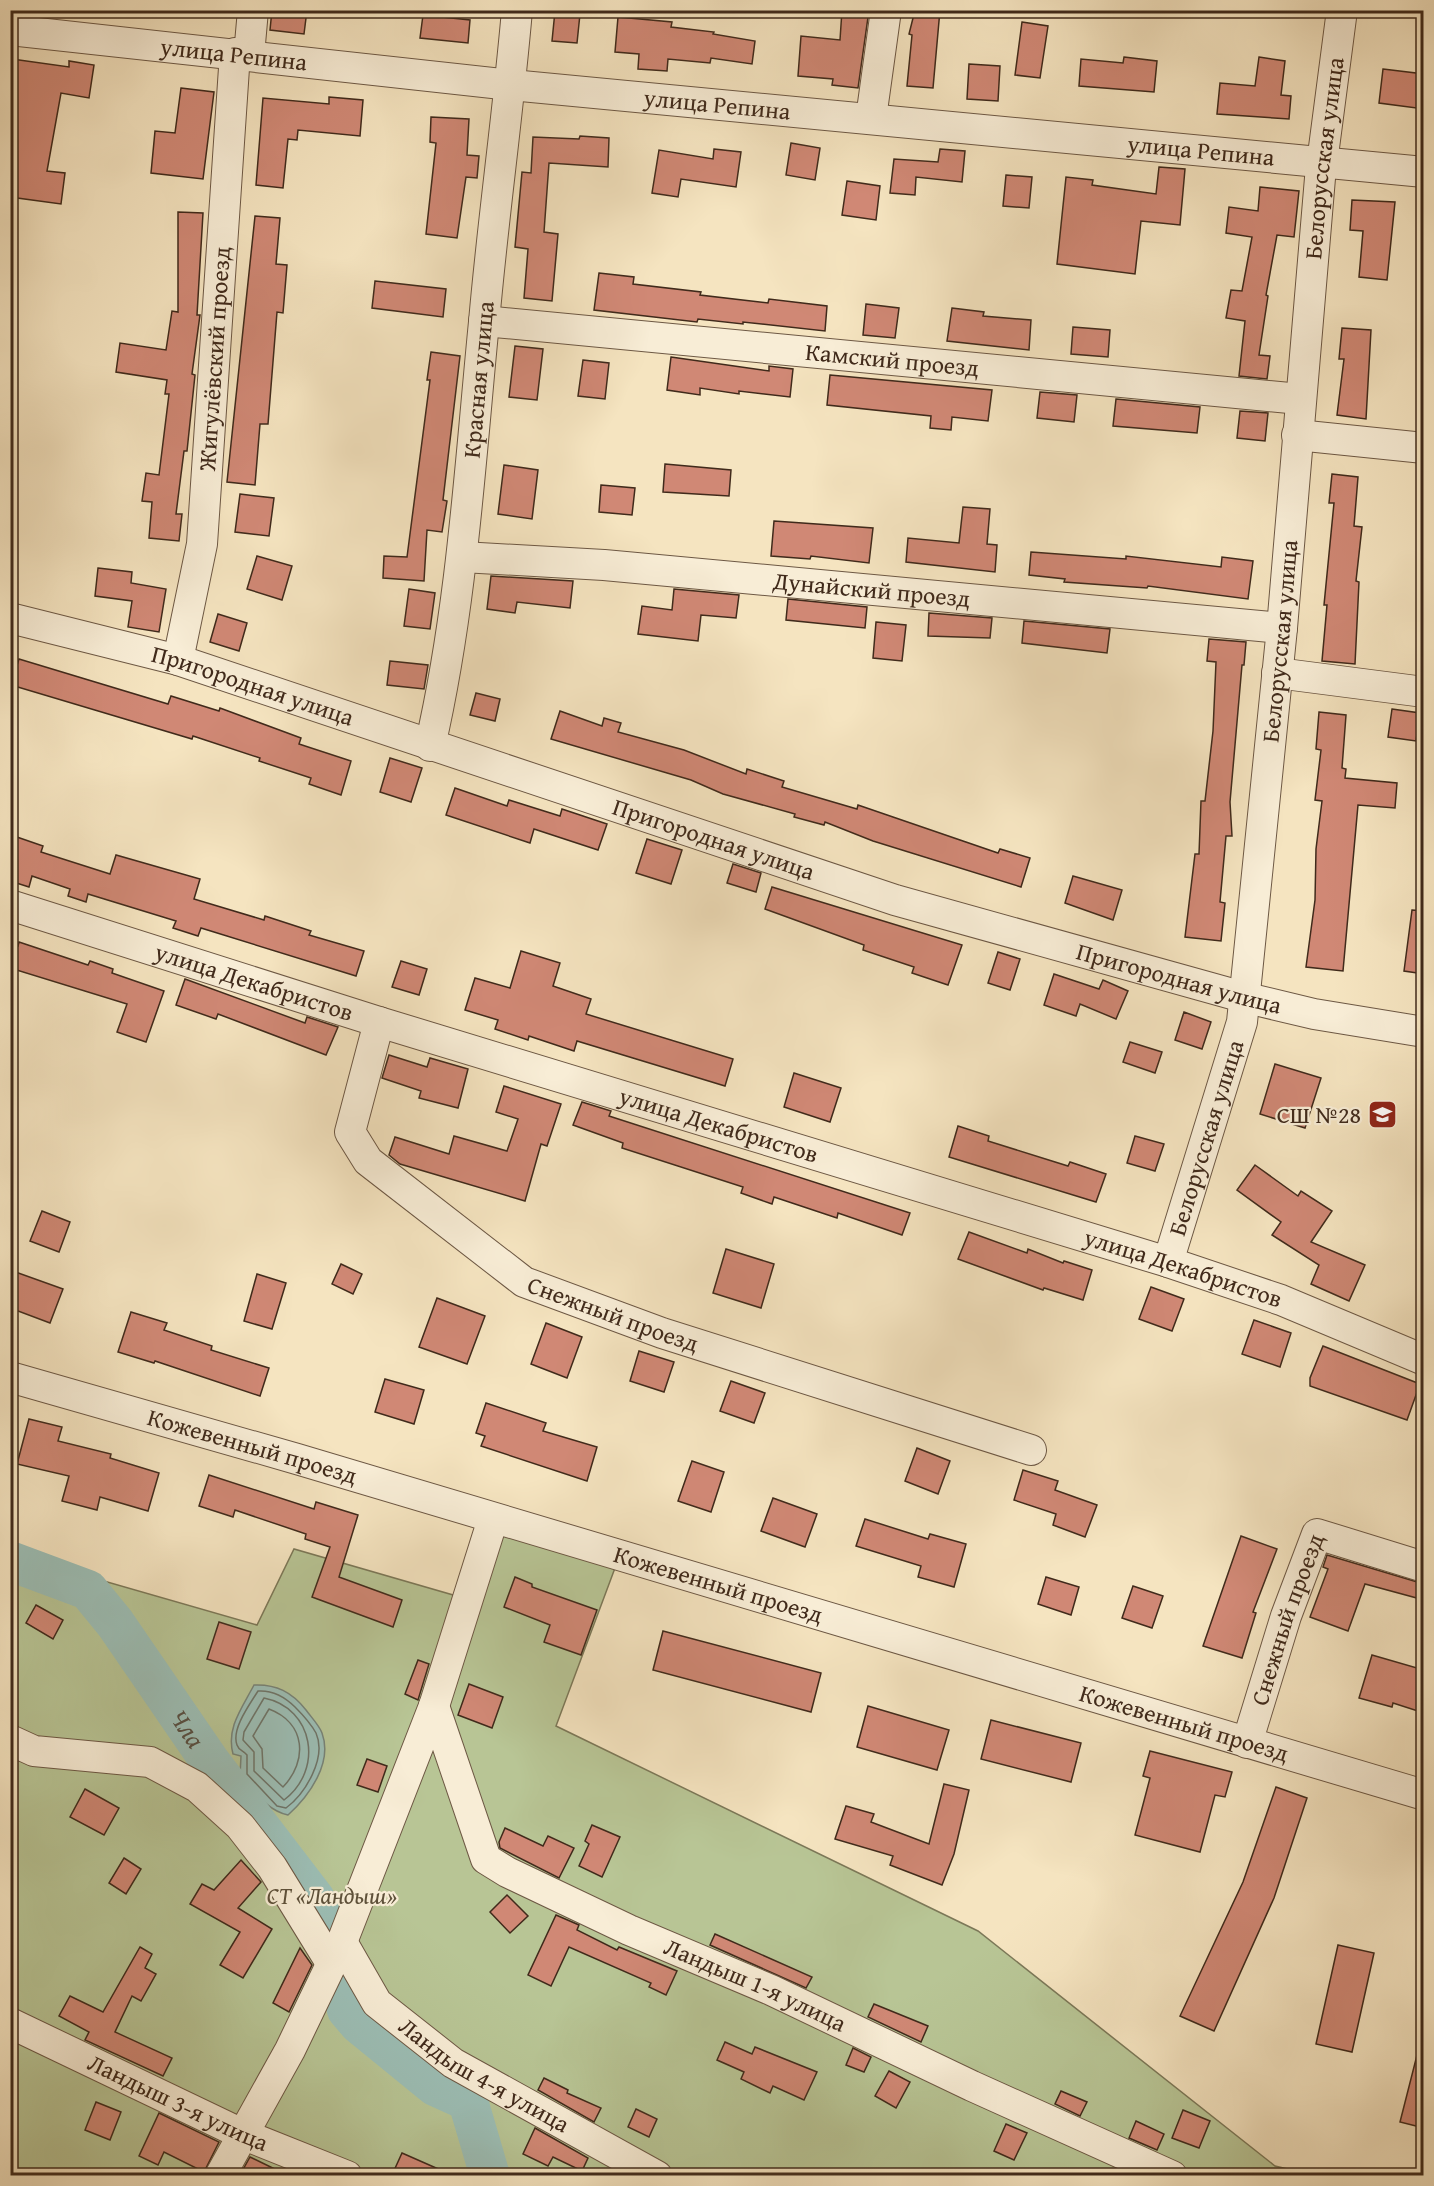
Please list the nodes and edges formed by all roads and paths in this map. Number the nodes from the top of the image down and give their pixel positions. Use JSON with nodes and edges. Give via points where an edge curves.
{"nodes":[{"id":1,"x":253,"y":10,"type":"edge"},
{"id":2,"x":517,"y":10,"type":"edge"},
{"id":3,"x":886,"y":10,"type":"edge"},
{"id":4,"x":1342,"y":10,"type":"edge"},
{"id":5,"x":10,"y":30,"type":"edge"},
{"id":6,"x":242,"y":54,"type":"junction"},
{"id":7,"x":511,"y":85,"type":"junction"},
{"id":8,"x":871,"y":118,"type":"junction"},
{"id":9,"x":1321,"y":162,"type":"junction"},
{"id":10,"x":1424,"y":172,"type":"edge"},
{"id":11,"x":484,"y":321,"type":"junction"},
{"id":12,"x":1299,"y":399,"type":"junction"},
{"id":13,"x":1297,"y":435,"type":"junction"},
{"id":14,"x":1424,"y":448,"type":"edge"},
{"id":15,"x":462,"y":557,"type":"junction"},
{"id":16,"x":10,"y":618,"type":"edge"},
{"id":17,"x":1282,"y":628,"type":"junction"},
{"id":18,"x":178,"y":660,"type":"junction"},
{"id":19,"x":1277,"y":673,"type":"junction"},
{"id":20,"x":1424,"y":692,"type":"edge"},
{"id":21,"x":430,"y":746,"type":"junction"},
{"id":22,"x":10,"y":904,"type":"edge"},
{"id":23,"x":1244,"y":997,"type":"junction"},
{"id":24,"x":379,"y":1022,"type":"junction"},
{"id":25,"x":1424,"y":1032,"type":"edge"},
{"id":26,"x":1168,"y":1262,"type":"junction"},
{"id":27,"x":1424,"y":1360,"type":"edge"},
{"id":28,"x":10,"y":1377,"type":"edge"},
{"id":29,"x":1031,"y":1450,"type":"dead end"},
{"id":30,"x":493,"y":1519,"type":"junction"},
{"id":31,"x":1424,"y":1567,"type":"edge"},
{"id":32,"x":434,"y":1706,"type":"junction"},
{"id":33,"x":10,"y":1740,"type":"edge"},
{"id":34,"x":1247,"y":1743,"type":"junction"},
{"id":35,"x":1424,"y":1795,"type":"edge"},
{"id":36,"x":337,"y":1952,"type":"junction"},
{"id":37,"x":10,"y":2023,"type":"edge"},
{"id":38,"x":242,"y":2134,"type":"junction"},
{"id":39,"x":220,"y":2175,"type":"edge"},
{"id":40,"x":347,"y":2175,"type":"edge"},
{"id":41,"x":657,"y":2175,"type":"edge"},
{"id":42,"x":1172,"y":2175,"type":"edge"}],
"edges":[{"from":1,"to":6,"type":"street","name":"Жигулёвский проезд"},
{"from":2,"to":7,"type":"street","name":"Красная улица"},
{"from":3,"to":8,"type":"street"},
{"from":4,"to":9,"type":"street","name":"Белорусская улица"},
{"from":5,"to":6,"type":"street","name":"улица Репина"},
{"from":6,"to":7,"type":"street","name":"улица Репина"},
{"from":6,"to":18,"type":"street","name":"Жигулёвский проезд","via":[[202,544]]},
{"from":7,"to":8,"type":"street","name":"улица Репина"},
{"from":7,"to":11,"type":"street","name":"Красная улица"},
{"from":8,"to":9,"type":"street","name":"улица Репина"},
{"from":9,"to":10,"type":"street","name":"улица Репина"},
{"from":9,"to":12,"type":"street","name":"Белорусская улица"},
{"from":11,"to":12,"type":"street","name":"Камский проезд"},
{"from":11,"to":15,"type":"street","name":"Красная улица"},
{"from":12,"to":13,"type":"street","name":"Белорусская улица"},
{"from":13,"to":14,"type":"street"},
{"from":13,"to":17,"type":"street","name":"Белорусская улица"},
{"from":15,"to":17,"type":"street","name":"Дунайский проезд","via":[[604,565]]},
{"from":15,"to":21,"type":"street","name":"Красная улица"},
{"from":16,"to":18,"type":"street","name":"Пригородная улица"},
{"from":17,"to":19,"type":"street","name":"Белорусская улица"},
{"from":18,"to":21,"type":"street","name":"Пригородная улица"},
{"from":19,"to":20,"type":"street"},
{"from":19,"to":23,"type":"street","name":"Белорусская улица"},
{"from":21,"to":23,"type":"street","name":"Пригородная улица","via":[[895,900]]},
{"from":22,"to":24,"type":"street","name":"улица Декабристов"},
{"from":23,"to":25,"type":"street","name":"Пригородная улица","via":[[1314,1014]]},
{"from":23,"to":26,"type":"street","name":"Белорусская улица","via":[[1242,1022]]},
{"from":24,"to":26,"type":"street","name":"улица Декабристов"},
{"from":24,"to":29,"type":"street","name":"Снежный проезд","via":[[351,1132],[368,1161],[524,1282],[662,1333]]},
{"from":26,"to":27,"type":"street","name":"улица Декабристов","via":[[1281,1300]]},
{"from":28,"to":30,"type":"street","name":"Кожевенный проезд"},
{"from":30,"to":32,"type":"street"},
{"from":30,"to":34,"type":"street","name":"Кожевенный проезд"},
{"from":31,"to":34,"type":"street","name":"Снежный проезд","via":[[1317,1534],[1286,1616]]},
{"from":32,"to":36,"type":"street"},
{"from":32,"to":42,"type":"street","name":"Ландыш 1-я улица","via":[[486,1859],[629,1930],[771,1990]]},
{"from":33,"to":36,"type":"street","name":"Ландыш 4-я улица","via":[[34,1751],[150,1762],[197,1787],[240,1826]]},
{"from":34,"to":35,"type":"street","name":"Кожевенный проезд"},
{"from":36,"to":38,"type":"street","via":[[290,2050]]},
{"from":36,"to":41,"type":"street","name":"Ландыш 4-я улица","via":[[377,2003],[453,2063]]},
{"from":37,"to":38,"type":"street","name":"Ландыш 3-я улица"},
{"from":38,"to":39,"type":"street"},
{"from":38,"to":40,"type":"street","name":"Ландыш 3-я улица"}]}
